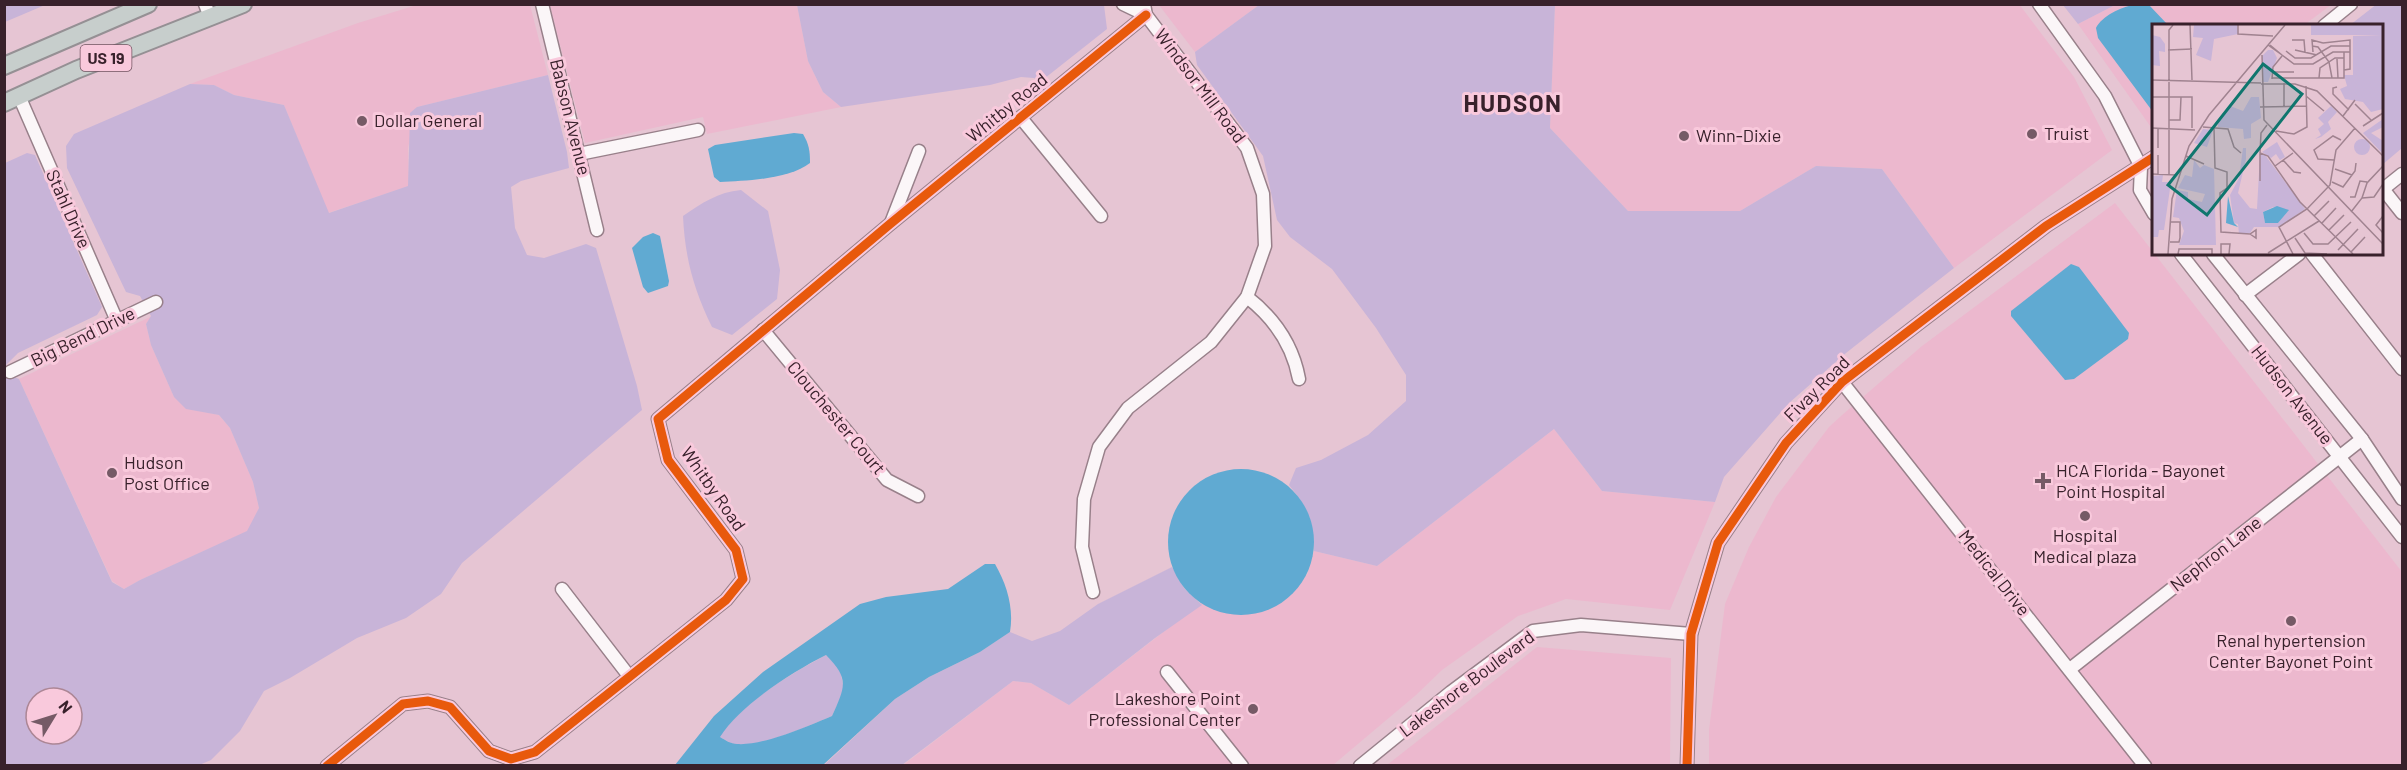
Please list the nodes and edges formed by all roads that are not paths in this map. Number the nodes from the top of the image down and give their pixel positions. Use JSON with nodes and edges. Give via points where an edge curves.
{"nodes":[{"id":1,"x":148,"y":4,"type":"edge"},
{"id":2,"x":243,"y":4,"type":"edge"},
{"id":3,"x":542,"y":4,"type":"edge"},
{"id":4,"x":1123,"y":4,"type":"edge"},
{"id":5,"x":2039,"y":4,"type":"edge"},
{"id":6,"x":2351,"y":4,"type":"edge"},
{"id":7,"x":1145,"y":10,"type":"edge"},
{"id":8,"x":207,"y":11,"type":"edge"},
{"id":9,"x":2326,"y":24,"type":"edge"},
{"id":10,"x":4,"y":66,"type":"edge"},
{"id":11,"x":12,"y":100,"type":"edge"},
{"id":12,"x":1020,"y":118,"type":"junction"},
{"id":13,"x":698,"y":130,"type":"dead end"},
{"id":14,"x":919,"y":151,"type":"dead end"},
{"id":15,"x":579,"y":154,"type":"junction"},
{"id":16,"x":2152,"y":159,"type":"edge"},
{"id":17,"x":2141,"y":167,"type":"junction"},
{"id":18,"x":2152,"y":173,"type":"edge"},
{"id":19,"x":2403,"y":174,"type":"edge"},
{"id":20,"x":2383,"y":190,"type":"edge"},
{"id":21,"x":2152,"y":211,"type":"edge"},
{"id":22,"x":2403,"y":213,"type":"edge"},
{"id":23,"x":1101,"y":216,"type":"dead end"},
{"id":24,"x":890,"y":224,"type":"junction"},
{"id":25,"x":597,"y":230,"type":"dead end"},
{"id":26,"x":2182,"y":255,"type":"edge"},
{"id":27,"x":2214,"y":255,"type":"edge"},
{"id":28,"x":2298,"y":255,"type":"edge"},
{"id":29,"x":2313,"y":255,"type":"edge"},
{"id":30,"x":2246,"y":295,"type":"junction"},
{"id":31,"x":1247,"y":297,"type":"junction"},
{"id":32,"x":156,"y":302,"type":"dead end"},
{"id":33,"x":117,"y":321,"type":"junction"},
{"id":34,"x":763,"y":330,"type":"junction"},
{"id":35,"x":2403,"y":369,"type":"edge"},
{"id":36,"x":10,"y":372,"type":"dead end"},
{"id":37,"x":1299,"y":379,"type":"dead end"},
{"id":38,"x":1842,"y":382,"type":"junction"},
{"id":39,"x":2362,"y":439,"type":"junction"},
{"id":40,"x":2340,"y":456,"type":"junction"},
{"id":41,"x":918,"y":496,"type":"dead end"},
{"id":42,"x":2403,"y":499,"type":"edge"},
{"id":43,"x":2403,"y":537,"type":"edge"},
{"id":44,"x":562,"y":590,"type":"dead end"},
{"id":45,"x":1093,"y":592,"type":"dead end"},
{"id":46,"x":1691,"y":634,"type":"junction"},
{"id":47,"x":2070,"y":669,"type":"junction"},
{"id":48,"x":1167,"y":672,"type":"dead end"},
{"id":49,"x":628,"y":676,"type":"junction"},
{"id":50,"x":327,"y":765,"type":"edge"},
{"id":51,"x":1242,"y":765,"type":"edge"},
{"id":52,"x":1360,"y":765,"type":"edge"},
{"id":53,"x":1687,"y":765,"type":"edge"},
{"id":54,"x":2145,"y":765,"type":"edge"}],
"edges":[{"from":1,"to":10,"type":"highway","number":"US 19"},
{"from":2,"to":8,"type":"highway","number":"US 19"},
{"from":3,"to":15,"type":"street","name":"Babson Avenue"},
{"from":4,"to":7,"type":"street"},
{"from":5,"to":17,"type":"street","via":[[2104,96]]},
{"from":6,"to":9,"type":"street"},
{"from":7,"to":12,"type":"street","name":"Whitby Road"},
{"from":7,"to":31,"type":"street","name":"Windsor Mill Road","via":[[1247,148],[1257,176],[1263,195],[1265,246]]},
{"from":8,"to":11,"type":"highway","number":"US 19"},
{"from":11,"to":33,"type":"street","name":"Stahl Drive"},
{"from":12,"to":23,"type":"street"},
{"from":12,"to":24,"type":"street","name":"Whitby Road"},
{"from":13,"to":15,"type":"street"},
{"from":14,"to":24,"type":"street"},
{"from":15,"to":25,"type":"street","name":"Babson Avenue"},
{"from":16,"to":17,"type":"street","name":"Fivay Road"},
{"from":17,"to":18,"type":"street"},
{"from":17,"to":21,"type":"street","via":[[2140,190]]},
{"from":17,"to":38,"type":"street","name":"Fivay Road","via":[[2046,226]]},
{"from":19,"to":20,"type":"street"},
{"from":20,"to":22,"type":"street"},
{"from":24,"to":34,"type":"street","name":"Whitby Road"},
{"from":26,"to":40,"type":"street","name":"Hudson Avenue"},
{"from":27,"to":30,"type":"street","name":"Hudson Avenue"},
{"from":28,"to":30,"type":"street"},
{"from":29,"to":35,"type":"street"},
{"from":30,"to":39,"type":"street","name":"Hudson Avenue"},
{"from":31,"to":37,"type":"street","via":[[1263,310],[1291,349]]},
{"from":31,"to":45,"type":"street","name":"Windsor Mill Road","via":[[1211,342],[1128,408],[1099,447],[1084,499],[1082,547]]},
{"from":32,"to":33,"type":"street","name":"Big Bend Drive"},
{"from":33,"to":36,"type":"street","name":"Big Bend Drive"},
{"from":34,"to":41,"type":"street","name":"Clouchester Court","via":[[887,480]]},
{"from":34,"to":49,"type":"street","name":"Whitby Road","via":[[658,419],[668,460],[736,550],[743,579],[726,600]]},
{"from":38,"to":46,"type":"street","name":"Fivay Road","via":[[1786,443],[1718,543]]},
{"from":38,"to":47,"type":"street","name":"Medical Drive"},
{"from":39,"to":40,"type":"street","name":"Nephron Lane"},
{"from":39,"to":42,"type":"street","name":"Hudson Avenue"},
{"from":40,"to":43,"type":"street","name":"Hudson Avenue"},
{"from":40,"to":47,"type":"street","name":"Nephron Lane"},
{"from":44,"to":49,"type":"street"},
{"from":46,"to":52,"type":"street","name":"Lakeshore Boulevard","via":[[1581,625],[1533,631]]},
{"from":46,"to":53,"type":"street","name":"Fivay Road"},
{"from":47,"to":54,"type":"street","name":"Medical Drive"},
{"from":48,"to":51,"type":"street"},
{"from":49,"to":50,"type":"street","name":"Whitby Road","via":[[535,752],[511,759],[489,751],[450,707],[428,701],[403,704]]}]}
